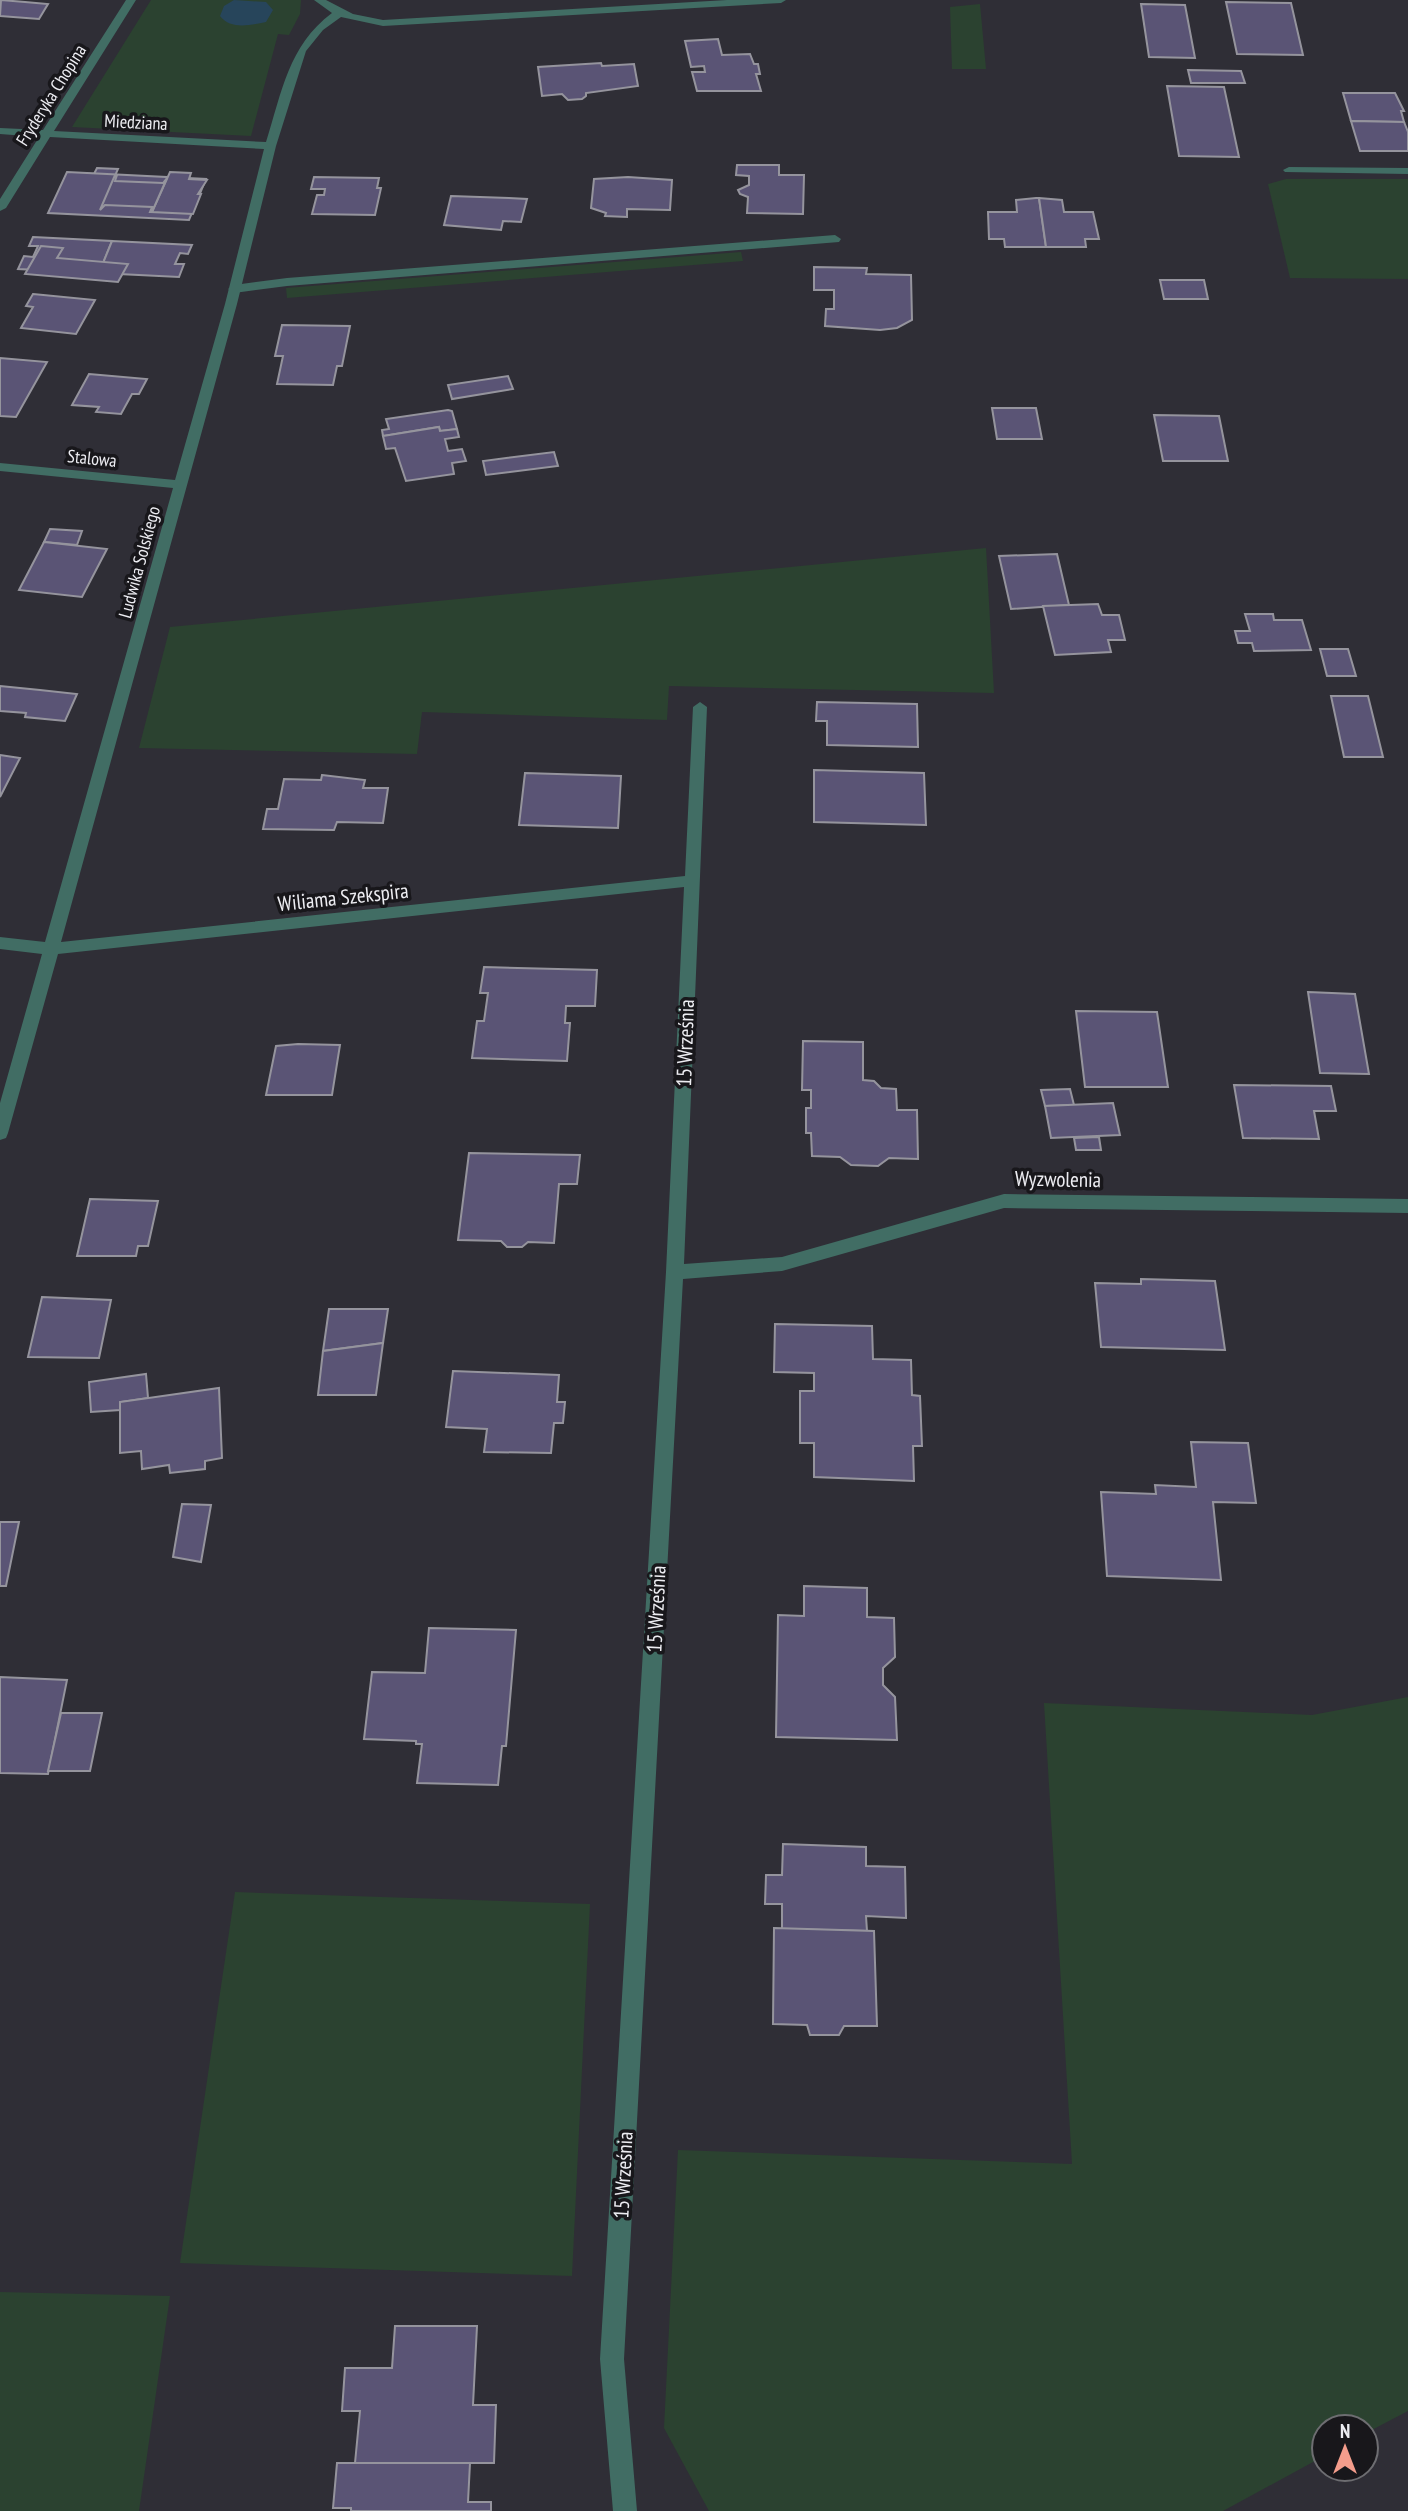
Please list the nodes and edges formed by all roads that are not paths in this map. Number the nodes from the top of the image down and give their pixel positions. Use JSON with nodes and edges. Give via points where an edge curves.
{"nodes":[{"id":1,"x":131,"y":0,"type":"edge"},
{"id":2,"x":319,"y":0,"type":"edge"},
{"id":3,"x":781,"y":0,"type":"edge"},
{"id":4,"x":338,"y":14,"type":"junction"},
{"id":5,"x":0,"y":131,"type":"edge"},
{"id":6,"x":46,"y":135,"type":"junction"},
{"id":7,"x":270,"y":146,"type":"junction"},
{"id":8,"x":1289,"y":170,"type":"dead end"},
{"id":9,"x":1408,"y":171,"type":"edge"},
{"id":10,"x":0,"y":208,"type":"edge"},
{"id":11,"x":835,"y":239,"type":"dead end"},
{"id":12,"x":233,"y":289,"type":"junction"},
{"id":13,"x":0,"y":467,"type":"edge"},
{"id":14,"x":180,"y":485,"type":"junction"},
{"id":15,"x":700,"y":707,"type":"dead end"},
{"id":16,"x":691,"y":881,"type":"junction"},
{"id":17,"x":0,"y":943,"type":"edge"},
{"id":18,"x":52,"y":949,"type":"junction"},
{"id":19,"x":0,"y":1133,"type":"edge"},
{"id":20,"x":1408,"y":1206,"type":"edge"},
{"id":21,"x":675,"y":1272,"type":"junction"},
{"id":22,"x":625,"y":2511,"type":"edge"}],
"edges":[{"from":1,"to":6,"type":"street","name":"Fryderyka Chopina"},
{"from":2,"to":4,"type":"street"},
{"from":3,"to":4,"type":"street","via":[[383,23]]},
{"from":4,"to":7,"type":"street","name":"Ludwika Solskiego","via":[[301,51]]},
{"from":5,"to":6,"type":"street","name":"Miedziana"},
{"from":6,"to":7,"type":"street","name":"Miedziana"},
{"from":6,"to":10,"type":"street","name":"Fryderyka Chopina"},
{"from":7,"to":12,"type":"street","name":"Ludwika Solskiego"},
{"from":8,"to":9,"type":"street"},
{"from":11,"to":12,"type":"street"},
{"from":12,"to":14,"type":"street","name":"Ludwika Solskiego"},
{"from":13,"to":14,"type":"street","name":"Stalowa"},
{"from":14,"to":18,"type":"street","name":"Ludwika Solskiego"},
{"from":15,"to":16,"type":"street","name":"15 Września"},
{"from":16,"to":18,"type":"street","name":"Wiliama Szekspira"},
{"from":16,"to":21,"type":"street","name":"15 Września"},
{"from":17,"to":18,"type":"street","name":"Wiliama Szekspira"},
{"from":18,"to":19,"type":"street","name":"Ludwika Solskiego"},
{"from":20,"to":21,"type":"street","name":"Wyzwolenia","via":[[1004,1200],[782,1265]]},
{"from":21,"to":22,"type":"street","name":"15 Września","via":[[612,2359]]}]}
